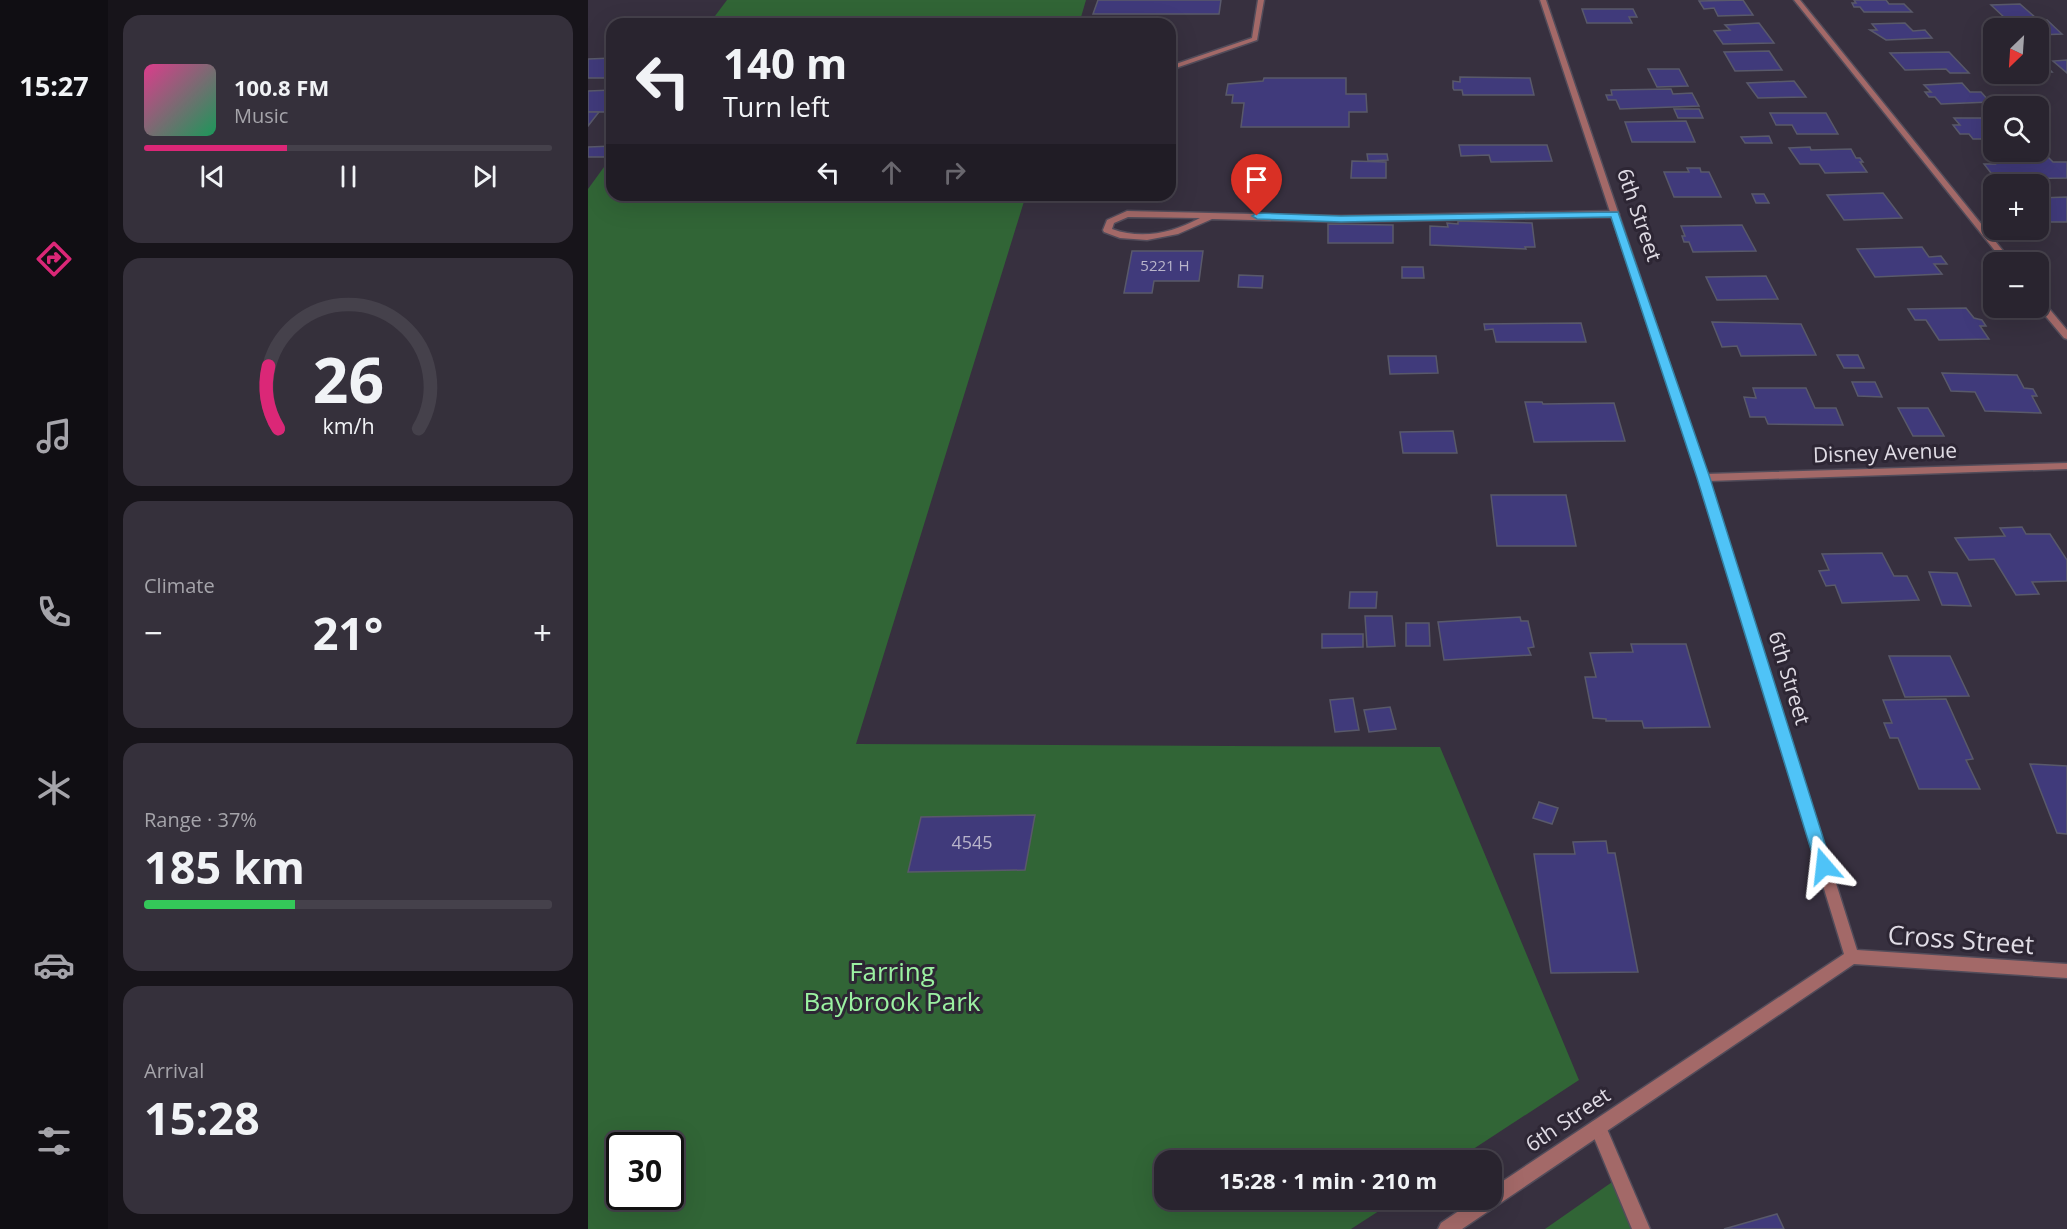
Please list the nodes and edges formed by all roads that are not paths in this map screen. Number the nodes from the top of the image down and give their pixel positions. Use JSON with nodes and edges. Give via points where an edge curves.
{"nodes":[{"id":1,"x":1261,"y":0,"type":"edge"},
{"id":2,"x":1543,"y":0,"type":"edge"},
{"id":3,"x":1797,"y":0,"type":"edge"},
{"id":4,"x":1176,"y":66,"type":"edge"},
{"id":5,"x":1615,"y":214,"type":"junction"},
{"id":6,"x":1212,"y":215,"type":"junction"},
{"id":7,"x":2000,"y":252,"type":"edge"},
{"id":8,"x":2049,"y":314,"type":"edge"},
{"id":9,"x":2067,"y":336,"type":"edge"},
{"id":10,"x":2067,"y":466,"type":"edge"},
{"id":11,"x":1703,"y":478,"type":"junction"},
{"id":12,"x":1852,"y":957,"type":"junction"},
{"id":13,"x":2067,"y":971,"type":"edge"},
{"id":14,"x":1598,"y":1128,"type":"junction"},
{"id":15,"x":1502,"y":1192,"type":"edge"},
{"id":16,"x":1475,"y":1210,"type":"edge"},
{"id":17,"x":1447,"y":1229,"type":"edge"},
{"id":18,"x":1641,"y":1229,"type":"edge"}],
"edges":[{"from":1,"to":4,"type":"street","via":[[1255,39]]},
{"from":2,"to":5,"type":"street","name":"6th Street"},
{"from":3,"to":7,"type":"street"},
{"from":5,"to":6,"type":"street","via":[[1341,219]]},
{"from":5,"to":11,"type":"street","name":"6th Street"},
{"from":6,"to":6,"type":"street","via":[[1127,214],[1110,222],[1107,230],[1130,237],[1160,237],[1179,233]]},
{"from":8,"to":9,"type":"street"},
{"from":10,"to":11,"type":"street","name":"Disney Avenue"},
{"from":11,"to":12,"type":"street","name":"6th Street"},
{"from":12,"to":13,"type":"street","name":"Cross Street"},
{"from":12,"to":14,"type":"street","name":"6th Street"},
{"from":14,"to":15,"type":"street","name":"6th Street"},
{"from":14,"to":18,"type":"street"},
{"from":16,"to":17,"type":"street","name":"6th Street"}]}
